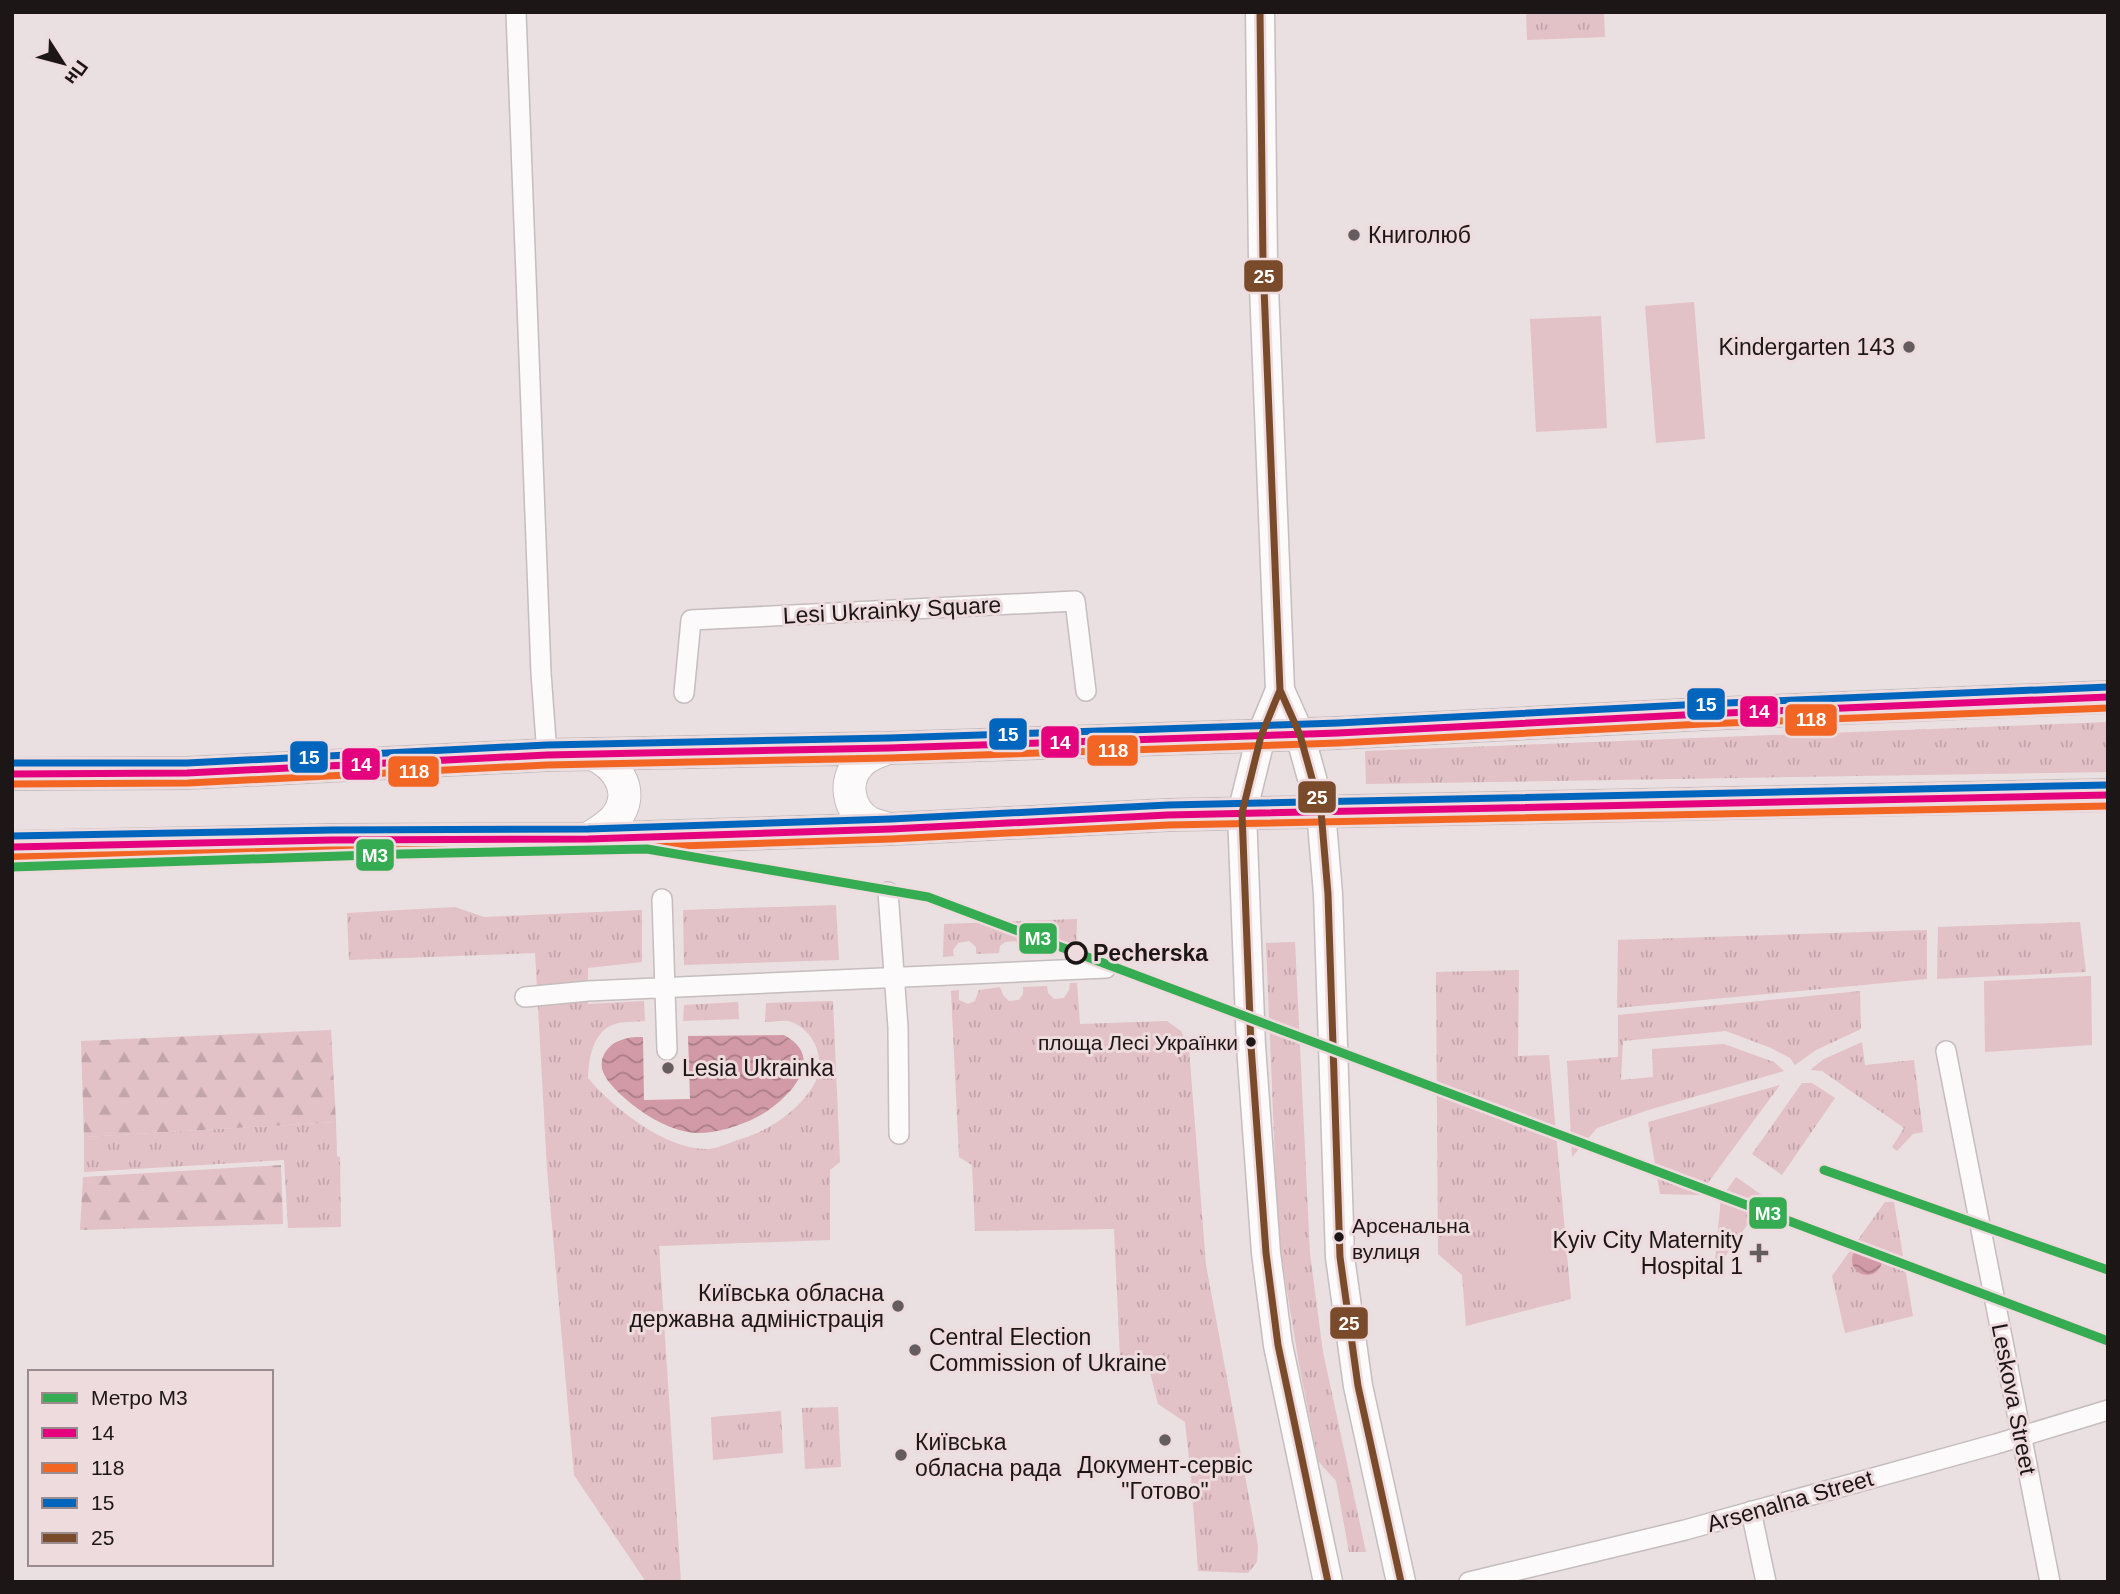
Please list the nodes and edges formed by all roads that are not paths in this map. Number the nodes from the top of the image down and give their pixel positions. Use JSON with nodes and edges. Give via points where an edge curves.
{"nodes":[{"id":1,"x":516,"y":12,"type":"edge"},
{"id":2,"x":1260,"y":12,"type":"edge"},
{"id":3,"x":1280,"y":690,"type":"junction"},
{"id":4,"x":1086,"y":691,"type":"dead end"},
{"id":5,"x":684,"y":693,"type":"dead end"},
{"id":6,"x":2108,"y":697,"type":"edge"},
{"id":7,"x":1300,"y":735,"type":"junction"},
{"id":8,"x":1261,"y":736,"type":"junction"},
{"id":9,"x":889,"y":748,"type":"junction"},
{"id":10,"x":592,"y":754,"type":"junction"},
{"id":11,"x":547,"y":755,"type":"junction"},
{"id":12,"x":12,"y":774,"type":"edge"},
{"id":13,"x":2108,"y":795,"type":"edge"},
{"id":14,"x":1321,"y":811,"type":"junction"},
{"id":15,"x":1242,"y":813,"type":"junction"},
{"id":16,"x":891,"y":830,"type":"junction"},
{"id":17,"x":588,"y":839,"type":"junction"},
{"id":18,"x":12,"y":847,"type":"edge"},
{"id":19,"x":888,"y":892,"type":"dead end"},
{"id":20,"x":662,"y":899,"type":"dead end"},
{"id":21,"x":1106,"y":968,"type":"dead end"},
{"id":22,"x":893,"y":977,"type":"junction"},
{"id":23,"x":666,"y":988,"type":"junction"},
{"id":24,"x":524,"y":997,"type":"dead end"},
{"id":25,"x":667,"y":1050,"type":"dead end"},
{"id":26,"x":1946,"y":1051,"type":"dead end"},
{"id":27,"x":899,"y":1134,"type":"dead end"},
{"id":28,"x":2108,"y":1410,"type":"edge"},
{"id":29,"x":2021,"y":1437,"type":"junction"},
{"id":30,"x":1751,"y":1511,"type":"junction"},
{"id":31,"x":1328,"y":1582,"type":"edge"},
{"id":32,"x":1401,"y":1582,"type":"edge"},
{"id":33,"x":1469,"y":1582,"type":"edge"},
{"id":34,"x":1766,"y":1582,"type":"edge"},
{"id":35,"x":2050,"y":1582,"type":"edge"}],
"edges":[{"from":1,"to":11,"type":"street"},
{"from":2,"to":3,"type":"main road"},
{"from":3,"to":7,"type":"main road"},
{"from":3,"to":8,"type":"main road"},
{"from":4,"to":5,"type":"street","name":"Lesi Ukrainky Square","via":[[1075,601],[691,620]]},
{"from":6,"to":7,"type":"main road"},
{"from":7,"to":8,"type":"main road"},
{"from":7,"to":14,"type":"main road"},
{"from":8,"to":9,"type":"main road"},
{"from":8,"to":15,"type":"main road"},
{"from":9,"to":10,"type":"main road"},
{"from":9,"to":16,"type":"main road","via":[[858,765],[849,794],[858,814]]},
{"from":10,"to":11,"type":"main road"},
{"from":10,"to":17,"type":"main road","via":[[616,769],[624,793],[621,811],[613,822]]},
{"from":11,"to":12,"type":"main road","via":[[187,773]]},
{"from":13,"to":14,"type":"main road"},
{"from":14,"to":15,"type":"main road"},
{"from":14,"to":32,"type":"main road","via":[[1340,1257],[1359,1386]]},
{"from":15,"to":16,"type":"main road"},
{"from":15,"to":31,"type":"main road","via":[[1251,1046],[1266,1253],[1280,1357]]},
{"from":16,"to":17,"type":"main road"},
{"from":17,"to":18,"type":"main road"},
{"from":19,"to":22,"type":"street"},
{"from":20,"to":23,"type":"street"},
{"from":21,"to":22,"type":"street"},
{"from":22,"to":23,"type":"street"},
{"from":22,"to":27,"type":"street"},
{"from":23,"to":24,"type":"street"},
{"from":23,"to":25,"type":"street"},
{"from":26,"to":29,"type":"street","name":"Leskova Street"},
{"from":28,"to":29,"type":"street","name":"Arsenalna Street"},
{"from":29,"to":30,"type":"street","name":"Arsenalna Street"},
{"from":29,"to":35,"type":"street","name":"Leskova Street"},
{"from":30,"to":33,"type":"street","name":"Arsenalna Street"},
{"from":30,"to":34,"type":"street"}]}
